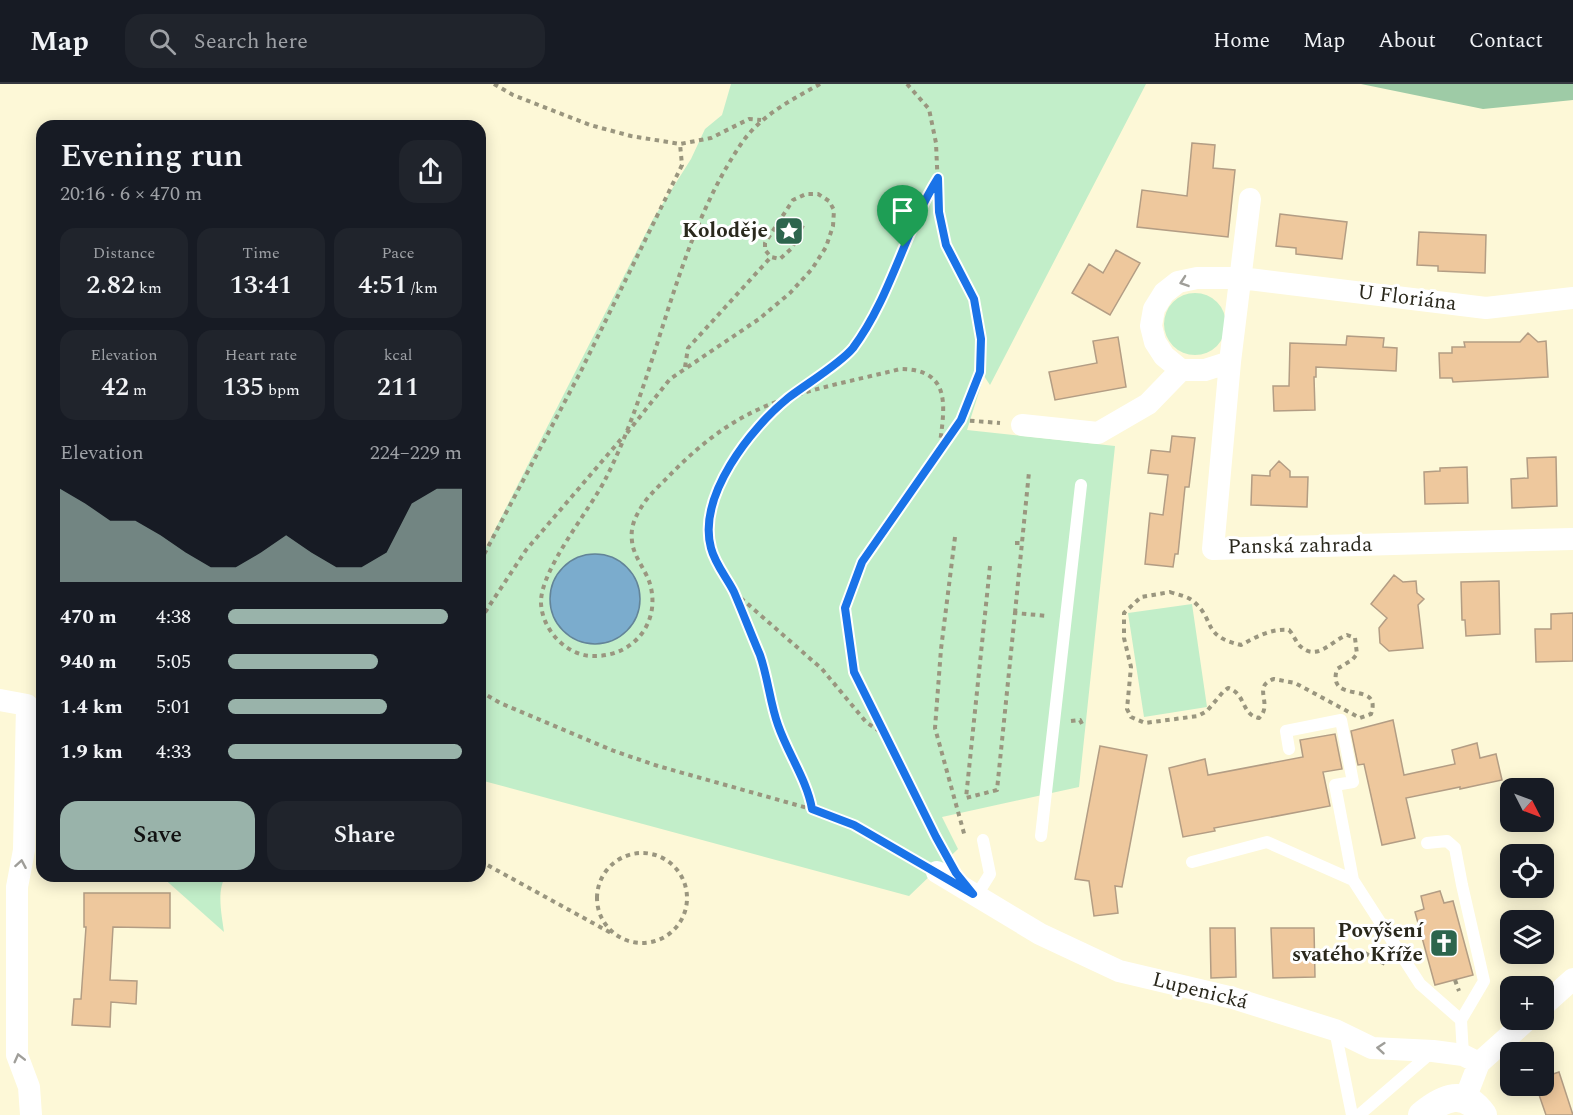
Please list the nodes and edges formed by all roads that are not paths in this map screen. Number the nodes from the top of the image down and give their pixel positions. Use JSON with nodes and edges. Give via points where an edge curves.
{"nodes":[{"id":1,"x":1250,"y":199,"type":"dead end"},
{"id":2,"x":1241,"y":278,"type":"junction"},
{"id":3,"x":1573,"y":298,"type":"edge"},
{"id":4,"x":1230,"y":362,"type":"junction"},
{"id":5,"x":1181,"y":370,"type":"junction"},
{"id":6,"x":1022,"y":425,"type":"road end"},
{"id":7,"x":1081,"y":485,"type":"dead end"},
{"id":8,"x":1573,"y":539,"type":"edge"},
{"id":9,"x":0,"y":700,"type":"edge"},
{"id":10,"x":1289,"y":749,"type":"dead end"},
{"id":11,"x":1041,"y":836,"type":"dead end"},
{"id":12,"x":983,"y":840,"type":"dead end"},
{"id":13,"x":1427,"y":843,"type":"dead end"},
{"id":14,"x":1192,"y":862,"type":"dead end"},
{"id":15,"x":941,"y":864,"type":"road end"},
{"id":16,"x":1353,"y":880,"type":"junction"},
{"id":17,"x":979,"y":898,"type":"junction"},
{"id":18,"x":1573,"y":979,"type":"edge"},
{"id":19,"x":1554,"y":996,"type":"edge"},
{"id":20,"x":1461,"y":1020,"type":"junction"},
{"id":21,"x":1335,"y":1030,"type":"junction"},
{"id":22,"x":1513,"y":1030,"type":"edge"},
{"id":23,"x":1433,"y":1051,"type":"junction"},
{"id":24,"x":1471,"y":1059,"type":"junction"},
{"id":25,"x":1474,"y":1107,"type":"edge"},
{"id":26,"x":31,"y":1115,"type":"edge"},
{"id":27,"x":1352,"y":1115,"type":"edge"},
{"id":28,"x":1359,"y":1115,"type":"edge"},
{"id":29,"x":1422,"y":1115,"type":"edge"}],
"edges":[{"from":1,"to":2,"type":"street","name":"Panská zahrada"},
{"from":2,"to":3,"type":"street","name":"U Floriána","via":[[1486,308]]},
{"from":2,"to":4,"type":"street","name":"Panská zahrada"},
{"from":2,"to":5,"type":"street","one_way":true,"via":[[1197,278],[1178,282],[1164,293],[1150,326],[1164,356]]},
{"from":4,"to":5,"type":"street","via":[[1205,370]]},
{"from":4,"to":8,"type":"street","name":"Panská zahrada","via":[[1213,549]]},
{"from":5,"to":6,"type":"street","via":[[1148,404],[1098,433]]},
{"from":7,"to":11,"type":"lane"},
{"from":26,"to":9,"type":"street","one_way":true,"via":[[29,1086],[17,1054],[17,887],[30,787],[27,705]]},
{"from":10,"to":16,"type":"lane","via":[[1286,731],[1341,720],[1353,782],[1335,785]]},
{"from":12,"to":17,"type":"lane","via":[[990,873]]},
{"from":13,"to":20,"type":"lane","via":[[1448,841],[1455,848],[1485,981]]},
{"from":14,"to":16,"type":"lane","via":[[1267,842]]},
{"from":15,"to":17,"type":"street","name":"Lupenická"},
{"from":16,"to":20,"type":"lane","via":[[1420,984]]},
{"from":17,"to":21,"type":"street","name":"Lupenická","via":[[1040,934],[1119,971],[1233,998]]},
{"from":18,"to":19,"type":"street"},
{"from":20,"to":24,"type":"lane"},
{"from":23,"to":21,"type":"street","name":"Lupenická","one_way":true,"via":[[1372,1048]]},
{"from":21,"to":27,"type":"lane"},
{"from":22,"to":24,"type":"street"},
{"from":23,"to":24,"type":"street","name":"Lupenická"},
{"from":23,"to":28,"type":"lane"},
{"from":24,"to":25,"type":"street"},
{"from":25,"to":29,"type":"street","via":[[1450,1098]]}]}
